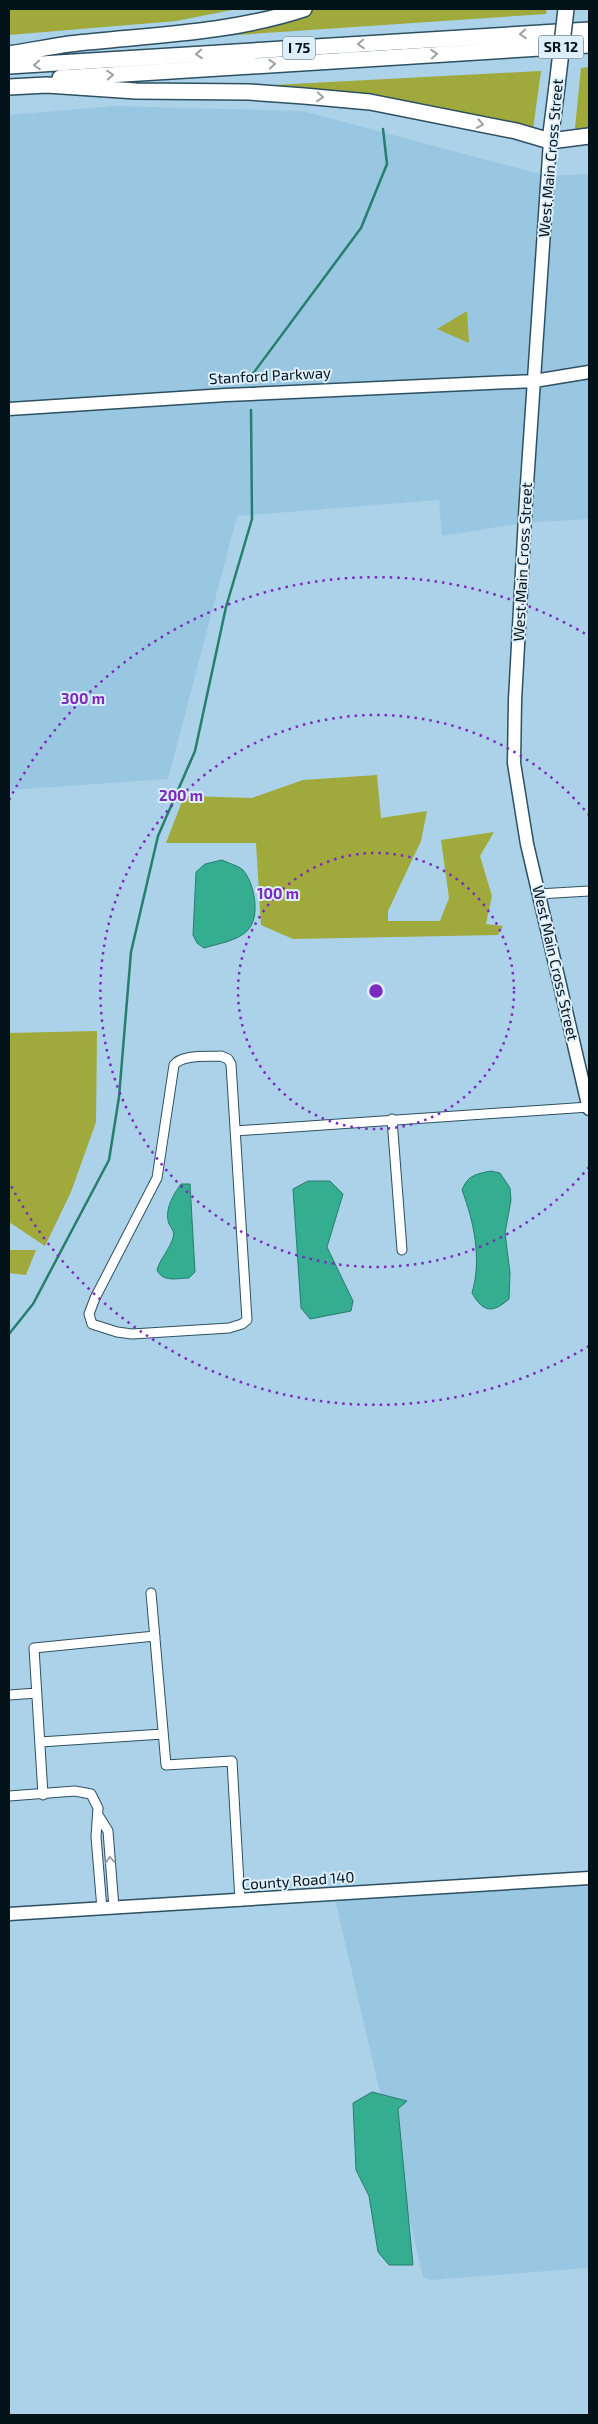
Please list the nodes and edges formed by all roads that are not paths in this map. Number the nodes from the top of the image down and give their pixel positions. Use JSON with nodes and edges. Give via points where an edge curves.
{"nodes":[{"id":1,"x":304,"y":9,"type":"edge"},
{"id":2,"x":566,"y":9,"type":"edge"},
{"id":3,"x":589,"y":30,"type":"edge"},
{"id":4,"x":589,"y":45,"type":"edge"},
{"id":5,"x":9,"y":54,"type":"edge"},
{"id":6,"x":9,"y":66,"type":"edge"},
{"id":7,"x":9,"y":81,"type":"edge"},
{"id":8,"x":9,"y":87,"type":"edge"},
{"id":9,"x":589,"y":136,"type":"edge"},
{"id":10,"x":550,"y":141,"type":"junction"},
{"id":11,"x":589,"y":372,"type":"edge"},
{"id":12,"x":534,"y":381,"type":"junction"},
{"id":13,"x":9,"y":409,"type":"edge"},
{"id":14,"x":589,"y":891,"type":"edge"},
{"id":15,"x":538,"y":894,"type":"junction"},
{"id":16,"x":589,"y":1108,"type":"edge"},
{"id":17,"x":392,"y":1119,"type":"junction"},
{"id":18,"x":235,"y":1130,"type":"junction"},
{"id":19,"x":402,"y":1250,"type":"dead end"},
{"id":20,"x":152,"y":1593,"type":"dead end"},
{"id":21,"x":155,"y":1636,"type":"junction"},
{"id":22,"x":37,"y":1693,"type":"junction"},
{"id":23,"x":9,"y":1695,"type":"edge"},
{"id":24,"x":163,"y":1734,"type":"junction"},
{"id":25,"x":40,"y":1742,"type":"junction"},
{"id":26,"x":43,"y":1795,"type":"junction"},
{"id":27,"x":9,"y":1796,"type":"edge"},
{"id":28,"x":589,"y":1878,"type":"edge"},
{"id":29,"x":240,"y":1901,"type":"junction"},
{"id":30,"x":108,"y":1908,"type":"junction"},
{"id":31,"x":9,"y":1914,"type":"edge"}],
"edges":[{"from":1,"to":5,"type":"highway","via":[[176,35],[70,44]]},
{"from":2,"to":10,"type":"highway","name":"West Main Cross Street","number":"SR 12","bridge":true},
{"from":3,"to":6,"type":"highway","number":"I 75","one_way":true},
{"from":7,"to":4,"type":"highway","number":"I 75","one_way":true},
{"from":8,"to":10,"type":"highway","one_way":true,"via":[[47,85],[136,91],[249,92],[370,102],[516,131]]},
{"from":9,"to":10,"type":"highway"},
{"from":10,"to":12,"type":"street","name":"West Main Cross Street","number":"SR 12"},
{"from":11,"to":12,"type":"street","name":"Stanford Parkway"},
{"from":12,"to":13,"type":"street","name":"Stanford Parkway"},
{"from":12,"to":15,"type":"street","name":"West Main Cross Street","number":"SR 12","via":[[514,742],[519,804]]},
{"from":14,"to":15,"type":"street"},
{"from":15,"to":16,"type":"street","name":"West Main Cross Street","number":"SR 12"},
{"from":16,"to":17,"type":"street"},
{"from":17,"to":18,"type":"street"},
{"from":17,"to":19,"type":"street"},
{"from":18,"to":18,"type":"street","via":[[228,1059],[220,1056],[178,1060],[174,1065],[156,1178],[95,1298],[88,1314],[92,1324],[132,1334],[229,1328],[247,1320]]},
{"from":20,"to":21,"type":"street"},
{"from":21,"to":22,"type":"street","via":[[34,1648]]},
{"from":21,"to":24,"type":"street"},
{"from":22,"to":23,"type":"street"},
{"from":22,"to":25,"type":"street"},
{"from":24,"to":25,"type":"street"},
{"from":24,"to":29,"type":"street","via":[[166,1765],[232,1761]]},
{"from":25,"to":26,"type":"street"},
{"from":26,"to":27,"type":"street"},
{"from":26,"to":30,"type":"street","via":[[75,1791],[91,1794],[108,1831]]},
{"from":28,"to":29,"type":"street","name":"County Road 140"},
{"from":29,"to":30,"type":"street","name":"County Road 140"},
{"from":30,"to":31,"type":"street","name":"County Road 140"}]}
